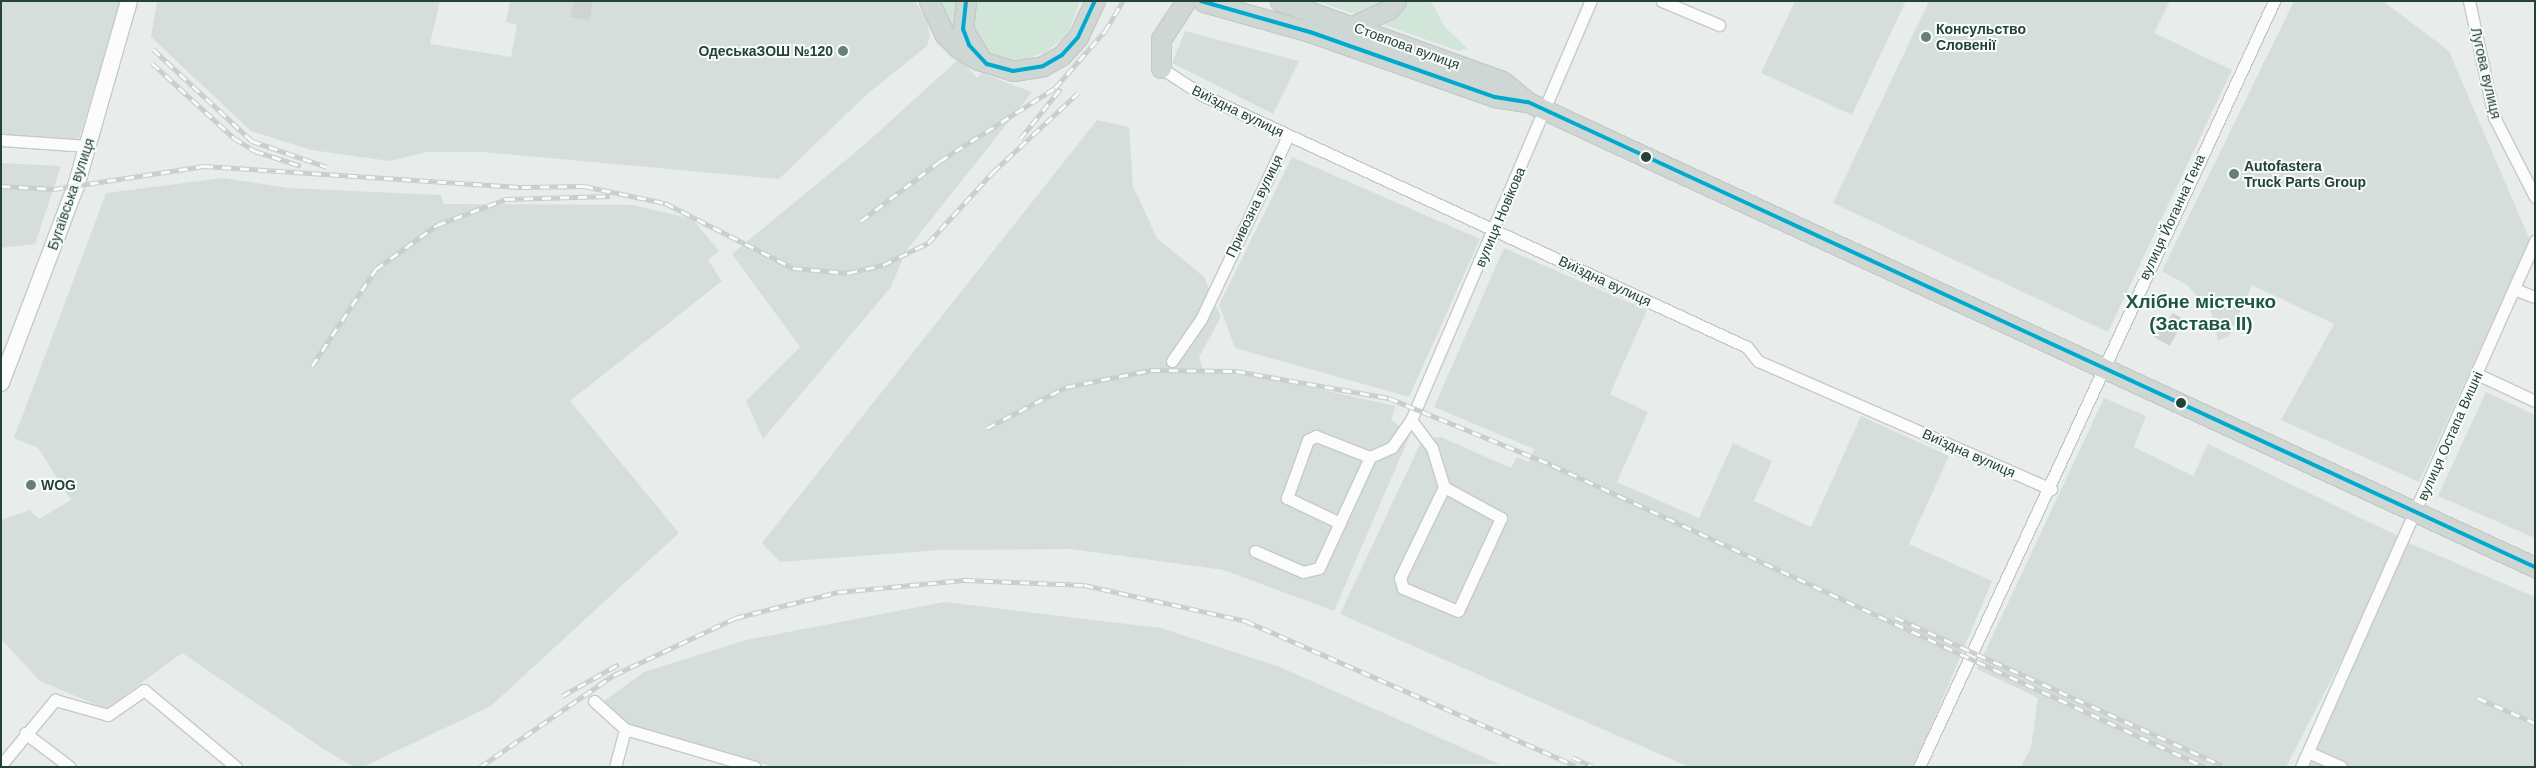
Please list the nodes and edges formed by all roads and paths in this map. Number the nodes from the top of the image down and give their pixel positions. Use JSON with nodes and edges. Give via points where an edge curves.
{"nodes":[{"id":1,"x":129,"y":1,"type":"edge"},
{"id":2,"x":929,"y":1,"type":"edge"},
{"id":3,"x":966,"y":1,"type":"edge"},
{"id":4,"x":1095,"y":1,"type":"edge"},
{"id":5,"x":1280,"y":1,"type":"edge"},
{"id":6,"x":1396,"y":1,"type":"edge"},
{"id":7,"x":1591,"y":1,"type":"edge"},
{"id":8,"x":1662,"y":1,"type":"edge"},
{"id":9,"x":2274,"y":1,"type":"edge"},
{"id":10,"x":2470,"y":1,"type":"edge"},
{"id":11,"x":1195,"y":2,"type":"edge"},
{"id":12,"x":1719,"y":25,"type":"dead end"},
{"id":13,"x":1353,"y":26,"type":"junction"},
{"id":14,"x":987,"y":64,"type":"junction"},
{"id":15,"x":1161,"y":68,"type":"joint"},
{"id":16,"x":1528,"y":102,"type":"junction"},
{"id":17,"x":1546,"y":110,"type":"junction"},
{"id":18,"x":1288,"y":136,"type":"junction"},
{"id":19,"x":1,"y":140,"type":"edge"},
{"id":20,"x":88,"y":146,"type":"junction"},
{"id":21,"x":2535,"y":197,"type":"edge"},
{"id":22,"x":1495,"y":230,"type":"junction"},
{"id":23,"x":2535,"y":241,"type":"edge"},
{"id":24,"x":2514,"y":289,"type":"junction"},
{"id":25,"x":2535,"y":297,"type":"edge"},
{"id":26,"x":1172,"y":361,"type":"dead end"},
{"id":27,"x":2101,"y":368,"type":"junction"},
{"id":28,"x":2477,"y":374,"type":"junction"},
{"id":29,"x":1,"y":383,"type":"edge"},
{"id":30,"x":2535,"y":401,"type":"edge"},
{"id":31,"x":1411,"y":420,"type":"junction"},
{"id":32,"x":1370,"y":457,"type":"junction"},
{"id":33,"x":1444,"y":487,"type":"junction"},
{"id":34,"x":2051,"y":489,"type":"junction"},
{"id":35,"x":2416,"y":511,"type":"junction"},
{"id":36,"x":1340,"y":523,"type":"junction"},
{"id":37,"x":1255,"y":551,"type":"dead end"},
{"id":38,"x":2535,"y":566,"type":"edge"},
{"id":39,"x":594,"y":701,"type":"dead end"},
{"id":40,"x":625,"y":729,"type":"junction"},
{"id":41,"x":25,"y":733,"type":"junction"},
{"id":42,"x":2308,"y":752,"type":"junction"},
{"id":43,"x":1,"y":765,"type":"edge"},
{"id":44,"x":70,"y":767,"type":"edge"},
{"id":45,"x":236,"y":767,"type":"edge"},
{"id":46,"x":615,"y":767,"type":"edge"},
{"id":47,"x":755,"y":767,"type":"edge"},
{"id":48,"x":1919,"y":767,"type":"edge"},
{"id":49,"x":2301,"y":767,"type":"edge"},
{"id":50,"x":2341,"y":767,"type":"edge"}],
"edges":[{"from":1,"to":20,"type":"main road","name":"Бугаївська вулиця"},
{"from":2,"to":14,"type":"main road","via":[[950,40]]},
{"from":3,"to":14,"type":"main road","via":[[965,36]]},
{"from":4,"to":14,"type":"main road","via":[[1078,37],[1053,61],[1022,71]]},
{"from":5,"to":13,"type":"main road","name":"Стовпова вулиця"},
{"from":6,"to":13,"type":"main road","via":[[1388,10]]},
{"from":7,"to":17,"type":"street","name":"вулиця Новікова"},
{"from":8,"to":12,"type":"street"},
{"from":9,"to":27,"type":"street","name":"вулиця Йоганна Гена"},
{"from":10,"to":21,"type":"street","name":"Лугова вулиця","via":[[2494,117]]},
{"from":11,"to":15,"type":"main road","via":[[1161,39]]},
{"from":11,"to":16,"type":"main road","name":"Стовпова вулиця","via":[[1319,34],[1495,97]]},
{"from":13,"to":16,"type":"main road","name":"Стовпова вулиця","via":[[1502,81]]},
{"from":15,"to":18,"type":"street","name":"Виїздна вулиця","via":[[1204,96]]},
{"from":16,"to":17,"type":"main road","name":"Стовпова вулиця"},
{"from":17,"to":22,"type":"street","name":"вулиця Новікова"},
{"from":17,"to":27,"type":"main road","name":"Стовпова вулиця"},
{"from":18,"to":22,"type":"street","name":"Виїздна вулиця"},
{"from":18,"to":26,"type":"street","name":"Привозна вулиця","via":[[1202,320]]},
{"from":19,"to":20,"type":"street"},
{"from":20,"to":29,"type":"main road","name":"Бугаївська вулиця"},
{"from":22,"to":31,"type":"street","name":"вулиця Новікова"},
{"from":22,"to":34,"type":"street","name":"Виїздна вулиця","via":[[1747,347],[1758,361]]},
{"from":23,"to":24,"type":"street","name":"вулиця Остапа Вишні"},
{"from":24,"to":25,"type":"street"},
{"from":24,"to":28,"type":"street","name":"вулиця Остапа Вишні"},
{"from":27,"to":34,"type":"street","name":"вулиця Йоганна Гена"},
{"from":27,"to":35,"type":"main road","name":"Стовпова вулиця"},
{"from":28,"to":30,"type":"street"},
{"from":28,"to":35,"type":"street","name":"вулиця Остапа Вишні"},
{"from":31,"to":32,"type":"street","name":"вулиця Новікова","via":[[1392,447]]},
{"from":31,"to":33,"type":"street","via":[[1440,467]]},
{"from":32,"to":36,"type":"street"},
{"from":32,"to":36,"type":"street","via":[[1316,436],[1308,440],[1286,498]]},
{"from":33,"to":33,"type":"street","via":[[1497,512],[1502,523],[1458,611],[1403,588],[1400,578]]},
{"from":34,"to":48,"type":"street","name":"вулиця Йоганна Гена"},
{"from":35,"to":38,"type":"main road","name":"Стовпова вулиця"},
{"from":35,"to":42,"type":"street","name":"вулиця Остапа Вишні"},
{"from":36,"to":37,"type":"street","via":[[1319,568],[1311,572]]},
{"from":39,"to":40,"type":"street"},
{"from":40,"to":46,"type":"street"},
{"from":40,"to":47,"type":"street"},
{"from":41,"to":43,"type":"street"},
{"from":41,"to":44,"type":"street"},
{"from":41,"to":45,"type":"street","via":[[58,699],[108,715],[137,692],[147,691]]},
{"from":42,"to":49,"type":"street","name":"вулиця Остапа Вишні"},
{"from":42,"to":50,"type":"street"}]}
